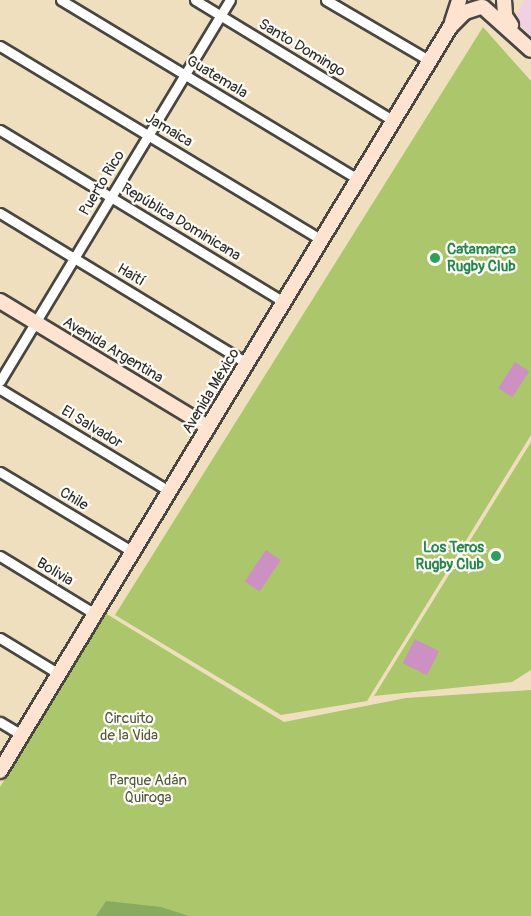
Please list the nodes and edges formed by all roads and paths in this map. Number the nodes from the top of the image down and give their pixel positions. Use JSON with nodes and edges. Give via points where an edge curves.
{"nodes":[{"id":1,"x":61,"y":0,"type":"edge"},
{"id":2,"x":195,"y":0,"type":"edge"},
{"id":3,"x":230,"y":0,"type":"edge"},
{"id":4,"x":326,"y":0,"type":"edge"},
{"id":5,"x":459,"y":0,"type":"edge"},
{"id":6,"x":467,"y":0,"type":"edge"},
{"id":7,"x":498,"y":0,"type":"edge"},
{"id":8,"x":504,"y":0,"type":"edge"},
{"id":9,"x":482,"y":7,"type":"junction"},
{"id":10,"x":221,"y":15,"type":"junction"},
{"id":11,"x":450,"y":27,"type":"junction"},
{"id":12,"x":515,"y":32,"type":"junction"},
{"id":13,"x":0,"y":46,"type":"edge"},
{"id":14,"x":531,"y":50,"type":"edge"},
{"id":15,"x":430,"y":61,"type":"junction"},
{"id":16,"x":185,"y":75,"type":"junction"},
{"id":17,"x":394,"y":121,"type":"junction"},
{"id":18,"x":0,"y":130,"type":"edge"},
{"id":19,"x":148,"y":135,"type":"junction"},
{"id":20,"x":358,"y":179,"type":"junction"},
{"id":21,"x":111,"y":197,"type":"junction"},
{"id":22,"x":0,"y":213,"type":"edge"},
{"id":23,"x":322,"y":240,"type":"junction"},
{"id":24,"x":75,"y":258,"type":"junction"},
{"id":25,"x":0,"y":301,"type":"edge"},
{"id":26,"x":284,"y":302,"type":"junction"},
{"id":27,"x":36,"y":322,"type":"junction"},
{"id":28,"x":247,"y":363,"type":"junction"},
{"id":29,"x":0,"y":381,"type":"edge"},
{"id":30,"x":0,"y":388,"type":"edge"},
{"id":31,"x":208,"y":427,"type":"junction"},
{"id":32,"x":0,"y":472,"type":"edge"},
{"id":33,"x":169,"y":491,"type":"junction"},
{"id":34,"x":133,"y":552,"type":"junction"},
{"id":35,"x":0,"y":556,"type":"edge"},
{"id":36,"x":95,"y":614,"type":"junction"},
{"id":37,"x":0,"y":638,"type":"edge"},
{"id":38,"x":59,"y":674,"type":"junction"},
{"id":39,"x":0,"y":722,"type":"edge"},
{"id":40,"x":22,"y":735,"type":"junction"},
{"id":41,"x":0,"y":771,"type":"edge"}],
"edges":[{"from":1,"to":16,"type":"street","name":"Guatemala"},
{"from":2,"to":10,"type":"street","name":"Santo Domingo"},
{"from":3,"to":10,"type":"street","name":"Puerto Rico"},
{"from":4,"to":15,"type":"street"},
{"from":5,"to":11,"type":"main road","name":"Avenida México"},
{"from":6,"to":9,"type":"main road"},
{"from":7,"to":9,"type":"main road","name":"Avenida México"},
{"from":8,"to":12,"type":"main road","via":[[505,16]]},
{"from":9,"to":11,"type":"main road","name":"Avenida México","via":[[465,12]]},
{"from":9,"to":12,"type":"main road"},
{"from":10,"to":16,"type":"street","name":"Puerto Rico"},
{"from":10,"to":17,"type":"street","name":"Santo Domingo"},
{"from":11,"to":15,"type":"main road","name":"Avenida México"},
{"from":12,"to":14,"type":"main road"},
{"from":13,"to":19,"type":"street","name":"Jamaica"},
{"from":15,"to":17,"type":"main road","name":"Avenida México"},
{"from":16,"to":19,"type":"street","name":"Puerto Rico"},
{"from":16,"to":20,"type":"street","name":"Guatemala"},
{"from":17,"to":20,"type":"main road","name":"Avenida México"},
{"from":18,"to":21,"type":"street","name":"República Dominicana"},
{"from":19,"to":21,"type":"street","name":"Puerto Rico"},
{"from":19,"to":23,"type":"street","name":"Jamaica"},
{"from":20,"to":23,"type":"main road","name":"Avenida México"},
{"from":21,"to":24,"type":"street","name":"Puerto Rico"},
{"from":21,"to":26,"type":"street","name":"República Dominicana"},
{"from":22,"to":24,"type":"street","name":"Haití"},
{"from":23,"to":26,"type":"main road","name":"Avenida México"},
{"from":24,"to":27,"type":"street","name":"Puerto Rico"},
{"from":24,"to":28,"type":"street","name":"Haití"},
{"from":25,"to":27,"type":"main road","name":"Avenida Argentina"},
{"from":26,"to":28,"type":"main road","name":"Avenida México"},
{"from":27,"to":29,"type":"street","name":"Puerto Rico"},
{"from":27,"to":31,"type":"main road","name":"Avenida Argentina"},
{"from":28,"to":31,"type":"main road","name":"Avenida México"},
{"from":30,"to":33,"type":"street","name":"El Salvador"},
{"from":31,"to":33,"type":"main road","name":"Avenida México"},
{"from":32,"to":34,"type":"street","name":"Chile"},
{"from":33,"to":34,"type":"main road","name":"Avenida México"},
{"from":34,"to":36,"type":"main road","name":"Avenida México"},
{"from":35,"to":36,"type":"street","name":"Bolivia"},
{"from":36,"to":38,"type":"main road","name":"Avenida México"},
{"from":37,"to":38,"type":"street"},
{"from":38,"to":40,"type":"main road","name":"Avenida México"},
{"from":39,"to":40,"type":"street"},
{"from":40,"to":41,"type":"main road","name":"Avenida México"}]}
